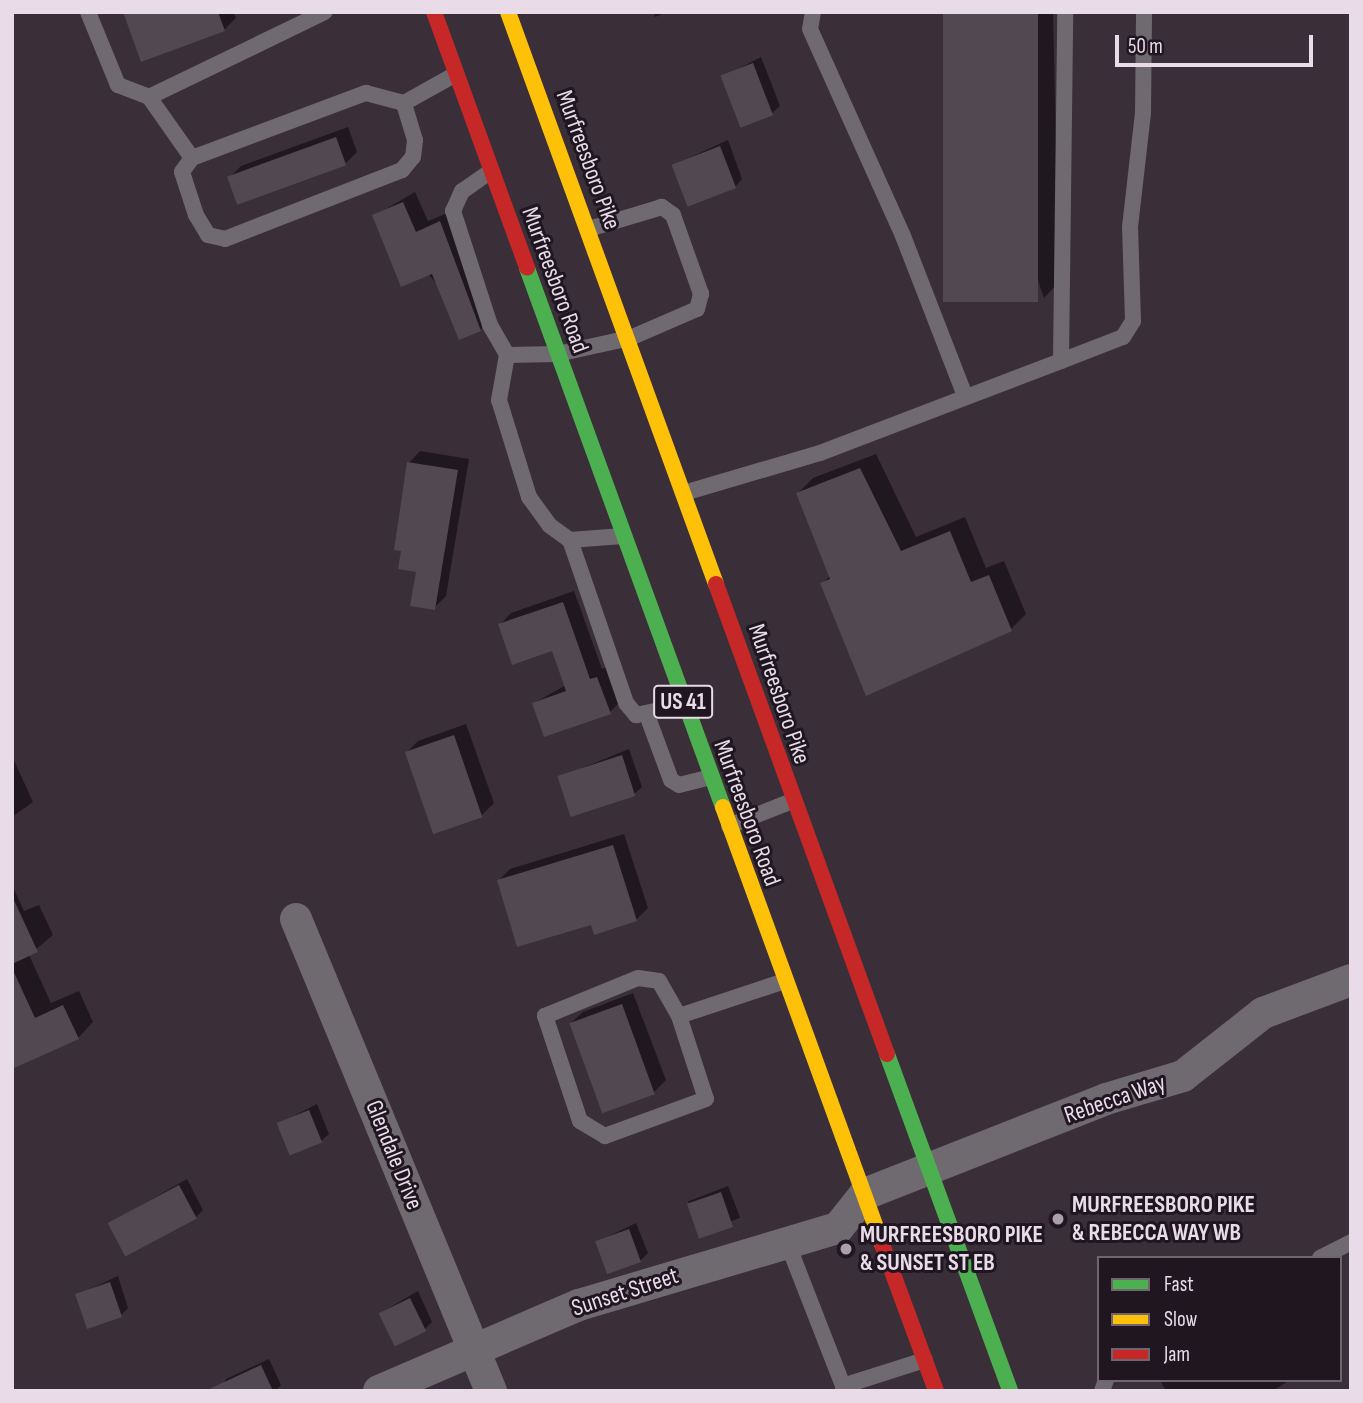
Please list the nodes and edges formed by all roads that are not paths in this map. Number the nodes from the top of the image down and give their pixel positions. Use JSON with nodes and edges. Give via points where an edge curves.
{"nodes":[{"id":1,"x":88,"y":12,"type":"edge"},
{"id":2,"x":326,"y":12,"type":"edge"},
{"id":3,"x":434,"y":12,"type":"edge"},
{"id":4,"x":508,"y":12,"type":"edge"},
{"id":5,"x":814,"y":12,"type":"edge"},
{"id":6,"x":1065,"y":12,"type":"edge"},
{"id":7,"x":1144,"y":12,"type":"edge"},
{"id":8,"x":456,"y":74,"type":"junction"},
{"id":9,"x":149,"y":97,"type":"junction"},
{"id":10,"x":404,"y":103,"type":"junction"},
{"id":11,"x":192,"y":158,"type":"junction"},
{"id":12,"x":491,"y":171,"type":"junction"},
{"id":13,"x":589,"y":229,"type":"junction"},
{"id":14,"x":630,"y":338,"type":"junction"},
{"id":15,"x":557,"y":354,"type":"junction"},
{"id":16,"x":507,"y":355,"type":"junction"},
{"id":17,"x":1061,"y":361,"type":"junction"},
{"id":18,"x":965,"y":396,"type":"junction"},
{"id":19,"x":684,"y":493,"type":"junction"},
{"id":20,"x":623,"y":536,"type":"junction"},
{"id":21,"x":570,"y":540,"type":"junction"},
{"id":22,"x":683,"y":705,"type":"junction"},
{"id":23,"x":647,"y":715,"type":"junction"},
{"id":24,"x":709,"y":777,"type":"junction"},
{"id":25,"x":792,"y":801,"type":"junction"},
{"id":26,"x":728,"y":827,"type":"junction"},
{"id":27,"x":296,"y":919,"type":"dead end"},
{"id":28,"x":1351,"y":980,"type":"edge"},
{"id":29,"x":785,"y":981,"type":"junction"},
{"id":30,"x":679,"y":1016,"type":"junction"},
{"id":31,"x":928,"y":1169,"type":"junction"},
{"id":32,"x":864,"y":1194,"type":"junction"},
{"id":33,"x":787,"y":1242,"type":"junction"},
{"id":34,"x":1351,"y":1242,"type":"edge"},
{"id":35,"x":1324,"y":1256,"type":"edge"},
{"id":36,"x":472,"y":1346,"type":"junction"},
{"id":37,"x":925,"y":1360,"type":"junction"},
{"id":38,"x":844,"y":1388,"type":"edge"},
{"id":39,"x":379,"y":1391,"type":"edge"},
{"id":40,"x":491,"y":1391,"type":"edge"},
{"id":41,"x":936,"y":1391,"type":"edge"},
{"id":42,"x":1010,"y":1391,"type":"edge"}],
"edges":[{"from":1,"to":9,"type":"lane","via":[[118,85]]},
{"from":2,"to":9,"type":"lane"},
{"from":3,"to":8,"type":"main road","name":"Murfreesboro Road","number":"US 41"},
{"from":4,"to":13,"type":"main road","name":"Murfreesboro Pike"},
{"from":5,"to":18,"type":"lane","via":[[810,29],[903,236]]},
{"from":6,"to":17,"type":"lane"},
{"from":7,"to":17,"type":"lane","via":[[1143,113],[1129,227],[1133,321],[1123,337]]},
{"from":8,"to":10,"type":"lane"},
{"from":8,"to":12,"type":"main road","name":"Murfreesboro Road","number":"US 41"},
{"from":9,"to":11,"type":"lane"},
{"from":10,"to":11,"type":"lane","via":[[366,93]]},
{"from":10,"to":11,"type":"lane","via":[[415,140],[413,157],[402,170],[225,239],[208,235],[196,215],[182,172]]},
{"from":12,"to":15,"type":"main road","name":"Murfreesboro Road","number":"US 41"},
{"from":12,"to":16,"type":"lane","via":[[462,191],[453,211],[490,325]]},
{"from":13,"to":14,"type":"main road","name":"Murfreesboro Pike"},
{"from":13,"to":14,"type":"lane","via":[[662,207],[673,215],[701,295],[697,309]]},
{"from":14,"to":15,"type":"lane"},
{"from":14,"to":19,"type":"main road","name":"Murfreesboro Pike"},
{"from":15,"to":16,"type":"lane"},
{"from":15,"to":20,"type":"main road","name":"Murfreesboro Road","number":"US 41"},
{"from":16,"to":21,"type":"lane","via":[[499,400],[529,497],[549,525]]},
{"from":17,"to":18,"type":"lane"},
{"from":18,"to":19,"type":"lane","via":[[820,453]]},
{"from":19,"to":25,"type":"main road","name":"Murfreesboro Pike"},
{"from":20,"to":21,"type":"lane"},
{"from":20,"to":22,"type":"main road","name":"Murfreesboro Road","number":"US 41"},
{"from":21,"to":23,"type":"lane","via":[[626,703],[636,715]]},
{"from":22,"to":23,"type":"lane"},
{"from":22,"to":24,"type":"main road","name":"Murfreesboro Road","number":"US 41"},
{"from":23,"to":24,"type":"lane","via":[[671,780],[679,785]]},
{"from":24,"to":26,"type":"main road","name":"Murfreesboro Road","number":"US 41"},
{"from":25,"to":26,"type":"lane"},
{"from":25,"to":31,"type":"main road","name":"Murfreesboro Pike"},
{"from":26,"to":29,"type":"main road","name":"Murfreesboro Road","number":"US 41"},
{"from":27,"to":36,"type":"street","name":"Glendale Drive"},
{"from":28,"to":31,"type":"street","name":"Rebecca Way","via":[[1263,1013],[1183,1076]]},
{"from":29,"to":30,"type":"lane"},
{"from":29,"to":32,"type":"main road","name":"Murfreesboro Road","number":"US 41"},
{"from":30,"to":30,"type":"lane","via":[[659,981],[638,978],[545,1016],[580,1121],[606,1136],[706,1098]]},
{"from":31,"to":32,"type":"street","name":"Rebecca Way"},
{"from":31,"to":42,"type":"main road","name":"Murfreesboro Pike"},
{"from":32,"to":33,"type":"street","name":"Sunset Street","via":[[838,1228]]},
{"from":32,"to":37,"type":"main road","name":"Murfreesboro Road","number":"US 41"},
{"from":33,"to":36,"type":"street","name":"Sunset Street","via":[[579,1305]]},
{"from":33,"to":38,"type":"lane"},
{"from":34,"to":35,"type":"lane"},
{"from":36,"to":39,"type":"street","name":"Sunset Street"},
{"from":36,"to":40,"type":"street","name":"Glendale Drive"},
{"from":37,"to":38,"type":"lane"},
{"from":37,"to":41,"type":"main road","name":"Murfreesboro Road","number":"US 41"}]}
